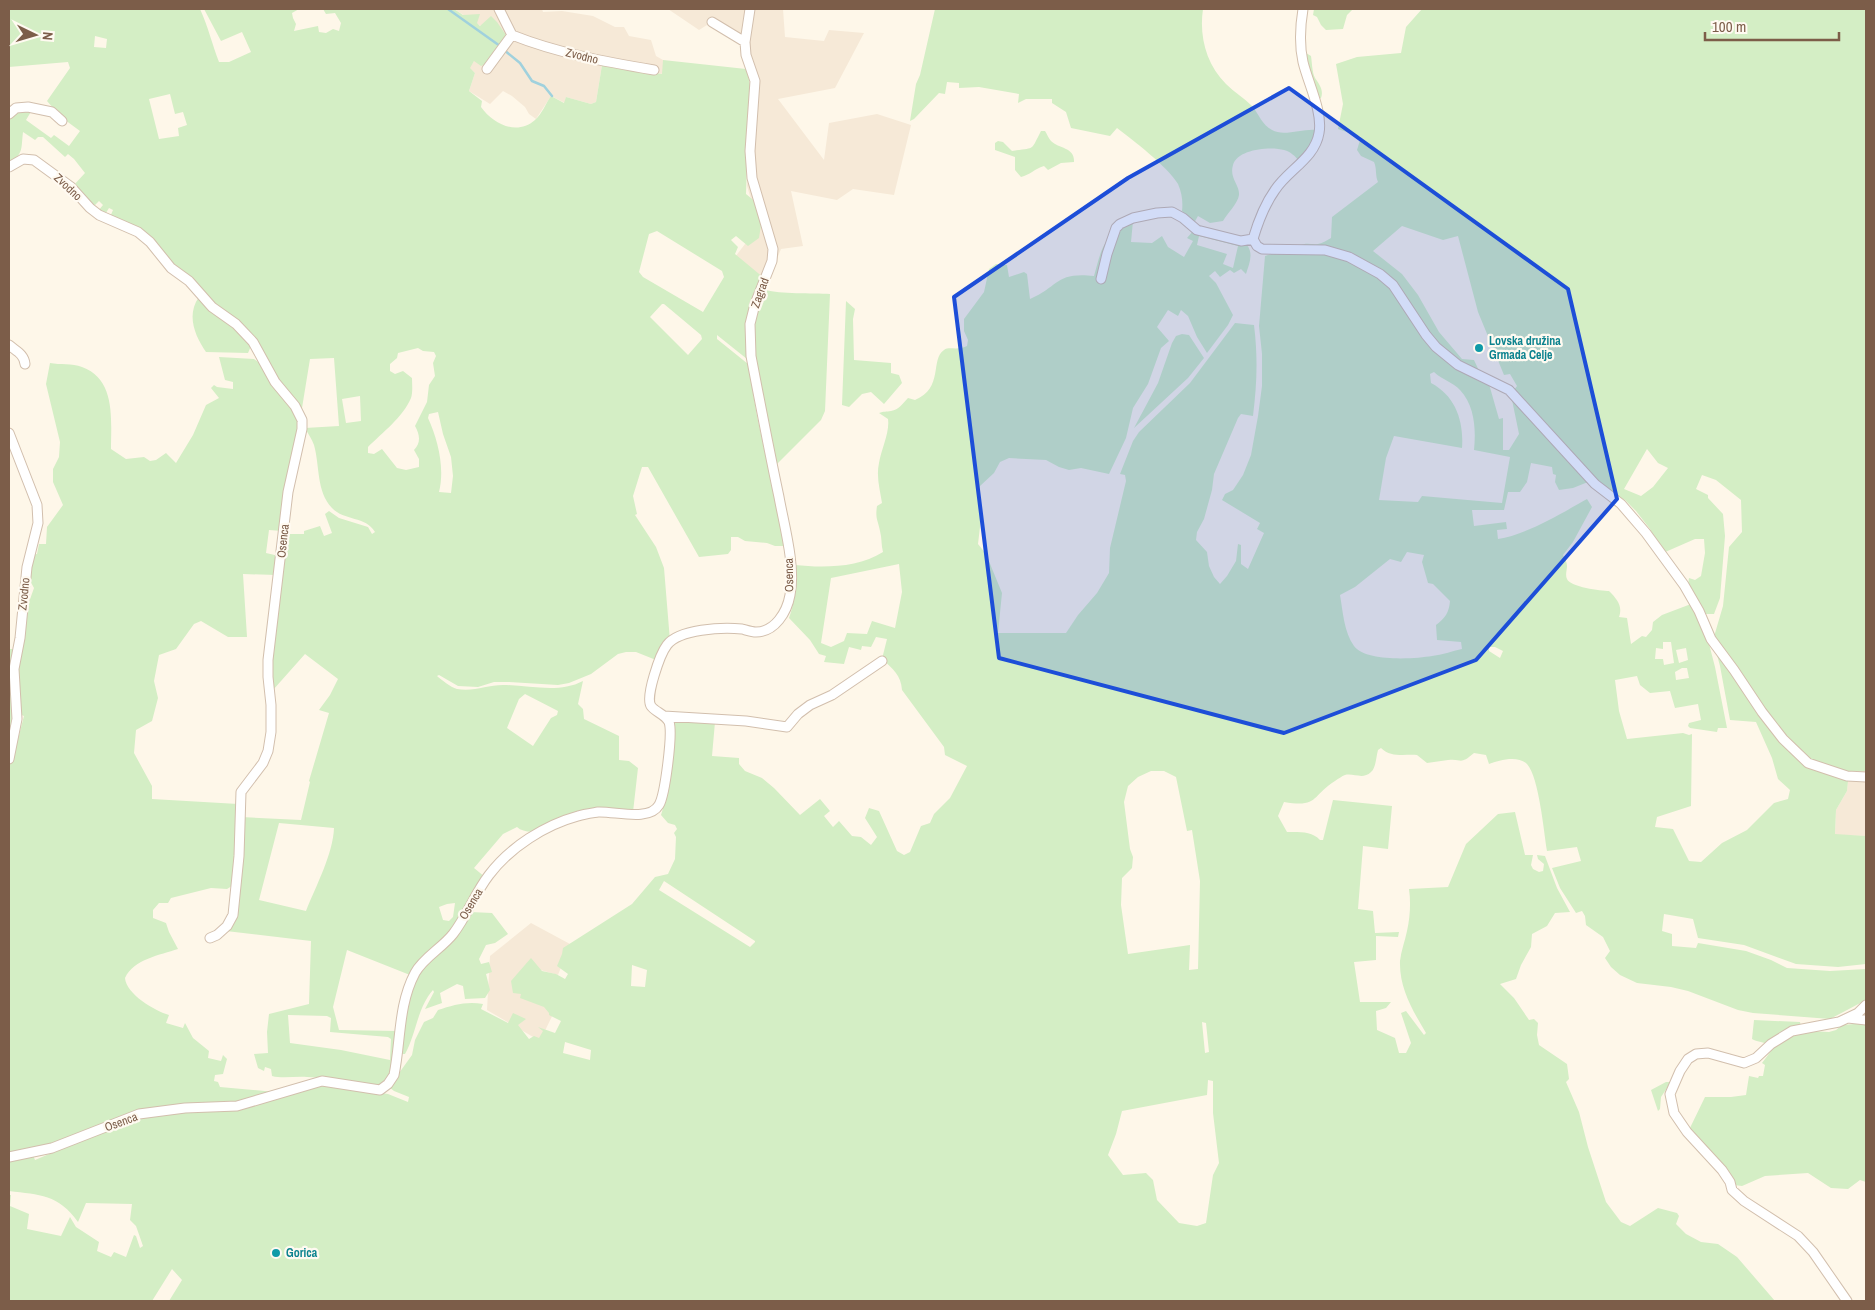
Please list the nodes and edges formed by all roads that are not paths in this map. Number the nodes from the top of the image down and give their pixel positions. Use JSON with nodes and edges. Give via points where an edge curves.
{"nodes":[{"id":1,"x":499,"y":9,"type":"edge"},
{"id":2,"x":750,"y":9,"type":"edge"},
{"id":3,"x":1303,"y":9,"type":"edge"},
{"id":4,"x":712,"y":22,"type":"dead end"},
{"id":5,"x":512,"y":35,"type":"junction"},
{"id":6,"x":745,"y":42,"type":"junction"},
{"id":7,"x":487,"y":69,"type":"dead end"},
{"id":8,"x":654,"y":70,"type":"dead end"},
{"id":9,"x":9,"y":114,"type":"edge"},
{"id":10,"x":62,"y":121,"type":"dead end"},
{"id":11,"x":9,"y":167,"type":"edge"},
{"id":12,"x":126,"y":226,"type":"joint"},
{"id":13,"x":1253,"y":239,"type":"junction"},
{"id":14,"x":1101,"y":279,"type":"dead end"},
{"id":15,"x":9,"y":345,"type":"edge"},
{"id":16,"x":25,"y":364,"type":"dead end"},
{"id":17,"x":9,"y":433,"type":"edge"},
{"id":18,"x":789,"y":547,"type":"joint"},
{"id":19,"x":882,"y":662,"type":"dead end"},
{"id":20,"x":664,"y":716,"type":"junction"},
{"id":21,"x":9,"y":759,"type":"edge"},
{"id":22,"x":1866,"y":777,"type":"edge"},
{"id":23,"x":210,"y":938,"type":"dead end"},
{"id":24,"x":1866,"y":1005,"type":"edge"},
{"id":25,"x":1848,"y":1018,"type":"junction"},
{"id":26,"x":1866,"y":1020,"type":"edge"},
{"id":27,"x":9,"y":1157,"type":"edge"},
{"id":28,"x":1847,"y":1301,"type":"edge"}],
"edges":[{"from":1,"to":5,"type":"street"},
{"from":2,"to":6,"type":"street","name":"Zagrad"},
{"from":3,"to":13,"type":"street","via":[[1300,42],[1319,117],[1319,133],[1312,149],[1275,189]]},
{"from":4,"to":6,"type":"street"},
{"from":5,"to":7,"type":"street"},
{"from":5,"to":8,"type":"street","name":"Zvodno","via":[[527,42],[601,61]]},
{"from":6,"to":18,"type":"street","name":"Zagrad","via":[[755,81],[750,151],[752,178],[773,248],[772,261],[750,324],[751,356]]},
{"from":9,"to":10,"type":"street","via":[[16,108],[28,107],[52,112]]},
{"from":11,"to":12,"type":"street","name":"Zvodno","via":[[24,160],[34,160],[71,187],[99,215]]},
{"from":12,"to":23,"type":"street","name":"Osenca","via":[[150,242],[171,268],[253,342],[275,382],[296,406],[302,420],[286,510],[268,660],[271,705],[268,751],[241,792],[234,915],[227,926]]},
{"from":13,"to":14,"type":"street","via":[[1241,241],[1197,230],[1172,212],[1134,218],[1116,228]]},
{"from":13,"to":22,"type":"street","via":[[1262,249],[1325,250],[1349,257],[1380,274],[1393,286],[1436,347],[1458,365],[1508,390],[1595,484],[1621,504],[1684,585],[1711,639],[1783,738],[1808,763],[1847,776]]},
{"from":15,"to":16,"type":"street","via":[[22,354]]},
{"from":17,"to":21,"type":"street","name":"Zvodno","via":[[37,505],[38,523],[27,567],[14,669],[17,719]]},
{"from":18,"to":20,"type":"street","name":"Osenca","via":[[790,595],[778,623],[757,632],[720,628],[683,634],[664,648],[649,692],[652,708]]},
{"from":19,"to":20,"type":"street","via":[[832,695],[810,705],[787,727],[746,720]]},
{"from":20,"to":27,"type":"street","name":"Osenca","via":[[669,722],[670,732],[660,804],[644,815],[599,812],[579,815],[528,839],[505,857],[488,876],[452,935],[416,971],[404,1003],[394,1075],[380,1090],[322,1081],[237,1106],[139,1114],[52,1148]]},
{"from":24,"to":25,"type":"street"},
{"from":25,"to":26,"type":"street"},
{"from":25,"to":28,"type":"street","via":[[1792,1031],[1744,1063],[1708,1053],[1696,1054],[1680,1071],[1670,1094],[1674,1113],[1722,1170],[1732,1190],[1798,1236]]}]}
